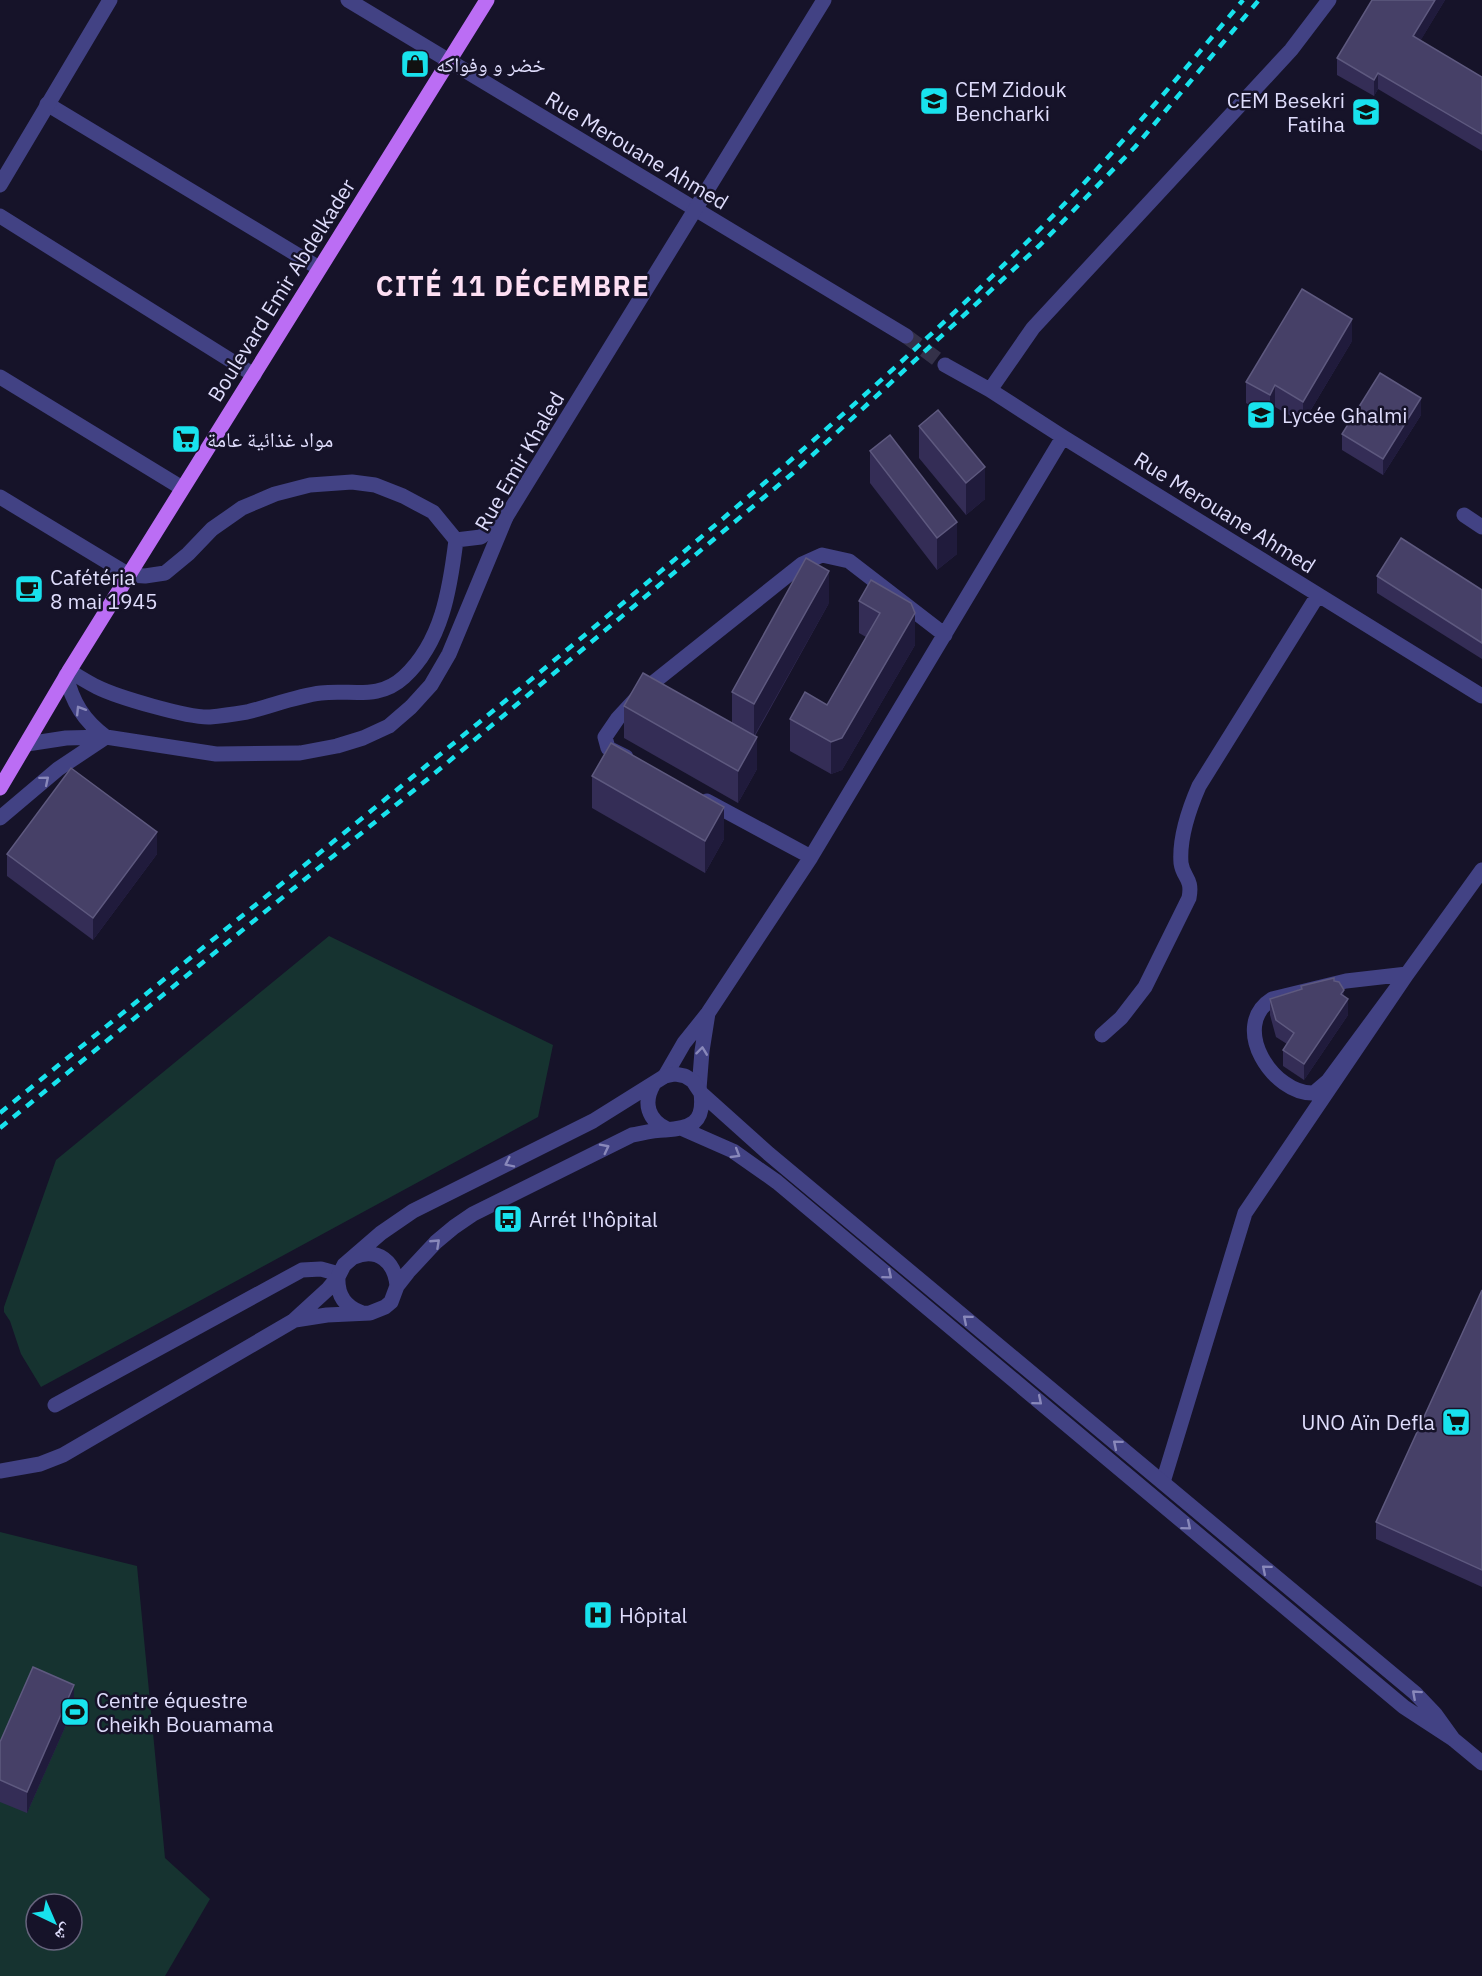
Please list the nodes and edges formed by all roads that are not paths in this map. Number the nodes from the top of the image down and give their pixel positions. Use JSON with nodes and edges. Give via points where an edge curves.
{"nodes":[{"id":1,"x":102,"y":0,"type":"edge"},
{"id":2,"x":110,"y":0,"type":"edge"},
{"id":3,"x":348,"y":0,"type":"edge"},
{"id":4,"x":487,"y":0,"type":"edge"},
{"id":5,"x":824,"y":0,"type":"edge"},
{"id":6,"x":1329,"y":0,"type":"edge"},
{"id":7,"x":93,"y":29,"type":"junction"},
{"id":8,"x":449,"y":62,"type":"junction"},
{"id":9,"x":47,"y":104,"type":"junction"},
{"id":10,"x":0,"y":185,"type":"edge"},
{"id":11,"x":695,"y":208,"type":"junction"},
{"id":12,"x":0,"y":216,"type":"edge"},
{"id":13,"x":319,"y":268,"type":"junction"},
{"id":14,"x":906,"y":336,"type":"tunnel mouth"},
{"id":15,"x":945,"y":365,"type":"tunnel mouth"},
{"id":16,"x":254,"y":375,"type":"junction"},
{"id":17,"x":0,"y":377,"type":"edge"},
{"id":18,"x":990,"y":390,"type":"junction"},
{"id":19,"x":1063,"y":438,"type":"junction"},
{"id":20,"x":182,"y":488,"type":"junction"},
{"id":21,"x":0,"y":497,"type":"edge"},
{"id":22,"x":1464,"y":515,"type":"dead end"},
{"id":23,"x":506,"y":517,"type":"junction"},
{"id":24,"x":1482,"y":527,"type":"edge"},
{"id":25,"x":456,"y":540,"type":"junction"},
{"id":26,"x":129,"y":575,"type":"junction"},
{"id":27,"x":1318,"y":595,"type":"junction"},
{"id":28,"x":945,"y":635,"type":"junction"},
{"id":29,"x":68,"y":673,"type":"junction"},
{"id":30,"x":1482,"y":696,"type":"edge"},
{"id":31,"x":106,"y":737,"type":"junction"},
{"id":32,"x":27,"y":744,"type":"junction"},
{"id":33,"x":641,"y":765,"type":"edge"},
{"id":34,"x":0,"y":788,"type":"edge"},
{"id":35,"x":692,"y":792,"type":"edge"},
{"id":36,"x":0,"y":818,"type":"edge"},
{"id":37,"x":811,"y":857,"type":"junction"},
{"id":38,"x":1482,"y":870,"type":"edge"},
{"id":39,"x":1407,"y":974,"type":"junction"},
{"id":40,"x":708,"y":1013,"type":"junction"},
{"id":41,"x":1102,"y":1035,"type":"dead end"},
{"id":42,"x":659,"y":1080,"type":"junction"},
{"id":43,"x":700,"y":1091,"type":"junction"},
{"id":44,"x":668,"y":1129,"type":"junction"},
{"id":45,"x":683,"y":1129,"type":"junction"},
{"id":46,"x":351,"y":1258,"type":"junction"},
{"id":47,"x":339,"y":1275,"type":"junction"},
{"id":48,"x":398,"y":1286,"type":"junction"},
{"id":49,"x":360,"y":1312,"type":"junction"},
{"id":50,"x":293,"y":1321,"type":"junction"},
{"id":51,"x":55,"y":1405,"type":"dead end"},
{"id":52,"x":0,"y":1471,"type":"edge"},
{"id":53,"x":1163,"y":1482,"type":"junction"},
{"id":54,"x":1453,"y":1739,"type":"junction"},
{"id":55,"x":1482,"y":1763,"type":"edge"}],
"edges":[{"from":1,"to":7,"type":"street"},
{"from":2,"to":7,"type":"street"},
{"from":3,"to":8,"type":"street","name":"Rue Merouane Ahmed"},
{"from":4,"to":8,"type":"main road","name":"Boulevard Emir Abdelkader"},
{"from":5,"to":11,"type":"street","name":"Rue Emir Khaled"},
{"from":6,"to":18,"type":"street","via":[[1291,50],[1033,328]]},
{"from":7,"to":9,"type":"street"},
{"from":8,"to":11,"type":"street","name":"Rue Merouane Ahmed"},
{"from":8,"to":13,"type":"main road","name":"Boulevard Emir Abdelkader"},
{"from":9,"to":10,"type":"street"},
{"from":9,"to":13,"type":"street"},
{"from":11,"to":14,"type":"street","name":"Rue Merouane Ahmed"},
{"from":11,"to":23,"type":"street","name":"Rue Emir Khaled"},
{"from":12,"to":16,"type":"street"},
{"from":13,"to":16,"type":"main road","name":"Boulevard Emir Abdelkader"},
{"from":15,"to":18,"type":"street","name":"Rue Merouane Ahmed"},
{"from":16,"to":20,"type":"main road","name":"Boulevard Emir Abdelkader"},
{"from":17,"to":20,"type":"street"},
{"from":18,"to":19,"type":"street","name":"Rue Merouane Ahmed"},
{"from":19,"to":27,"type":"street","name":"Rue Merouane Ahmed"},
{"from":19,"to":28,"type":"street"},
{"from":20,"to":26,"type":"main road","name":"Boulevard Emir Abdelkader"},
{"from":21,"to":26,"type":"street"},
{"from":22,"to":24,"type":"street"},
{"from":23,"to":25,"type":"street","via":[[481,537]]},
{"from":23,"to":31,"type":"street","name":"Rue Emir Khaled","via":[[449,654],[431,686],[389,726],[337,746],[300,753],[216,754]]},
{"from":25,"to":26,"type":"street","via":[[433,512],[375,485],[310,485],[242,508],[165,573]]},
{"from":25,"to":29,"type":"street","via":[[451,584],[434,634],[409,672],[383,690],[363,694],[320,693],[209,717],[177,712]]},
{"from":26,"to":29,"type":"main road","name":"Boulevard Emir Abdelkader"},
{"from":27,"to":30,"type":"street","name":"Rue Merouane Ahmed"},
{"from":27,"to":41,"type":"street","via":[[1199,786],[1181,850],[1181,865],[1190,884],[1189,898],[1146,987]]},
{"from":28,"to":33,"type":"street","via":[[849,561],[822,555],[802,564],[644,690],[618,718],[605,737],[608,748]]},
{"from":28,"to":37,"type":"street"},
{"from":31,"to":29,"type":"street","one_way":true,"via":[[83,717],[69,690]]},
{"from":29,"to":32,"type":"main road","name":"Boulevard Emir Abdelkader"},
{"from":31,"to":32,"type":"street","name":"Rue Emir Khaled"},
{"from":36,"to":31,"type":"street","one_way":true,"via":[[58,769]]},
{"from":32,"to":34,"type":"main road","name":"Boulevard Emir Abdelkader"},
{"from":35,"to":37,"type":"street"},
{"from":37,"to":40,"type":"street"},
{"from":38,"to":39,"type":"street"},
{"from":39,"to":39,"type":"street","via":[[1346,981],[1264,1004],[1254,1020],[1255,1039],[1269,1069],[1286,1085],[1314,1093],[1328,1081]]},
{"from":39,"to":53,"type":"street","via":[[1245,1212]]},
{"from":40,"to":42,"type":"street"},
{"from":43,"to":40,"type":"street","one_way":true},
{"from":42,"to":43,"type":"street","via":[[675,1074],[685,1076]]},
{"from":42,"to":44,"type":"street","via":[[647,1102],[648,1111],[652,1119]]},
{"from":42,"to":46,"type":"street","one_way":true,"via":[[572,1132],[413,1211]]},
{"from":43,"to":45,"type":"street","via":[[700,1115]]},
{"from":53,"to":43,"type":"street","one_way":true,"via":[[769,1154]]},
{"from":44,"to":45,"type":"street"},
{"from":48,"to":44,"type":"street","one_way":true,"via":[[436,1242],[473,1214],[632,1136]]},
{"from":45,"to":54,"type":"street","one_way":true,"via":[[733,1151],[777,1182],[1404,1707]]},
{"from":46,"to":47,"type":"street"},
{"from":46,"to":48,"type":"street","via":[[373,1253],[383,1257],[392,1265]]},
{"from":47,"to":49,"type":"street","via":[[338,1286],[345,1303]]},
{"from":47,"to":50,"type":"street"},
{"from":47,"to":51,"type":"street","via":[[321,1269],[302,1269]]},
{"from":48,"to":49,"type":"street","via":[[385,1307]]},
{"from":49,"to":50,"type":"street"},
{"from":50,"to":52,"type":"street","via":[[63,1455],[40,1464]]},
{"from":54,"to":53,"type":"street","one_way":true,"via":[[1415,1693]]},
{"from":54,"to":55,"type":"street"}]}
